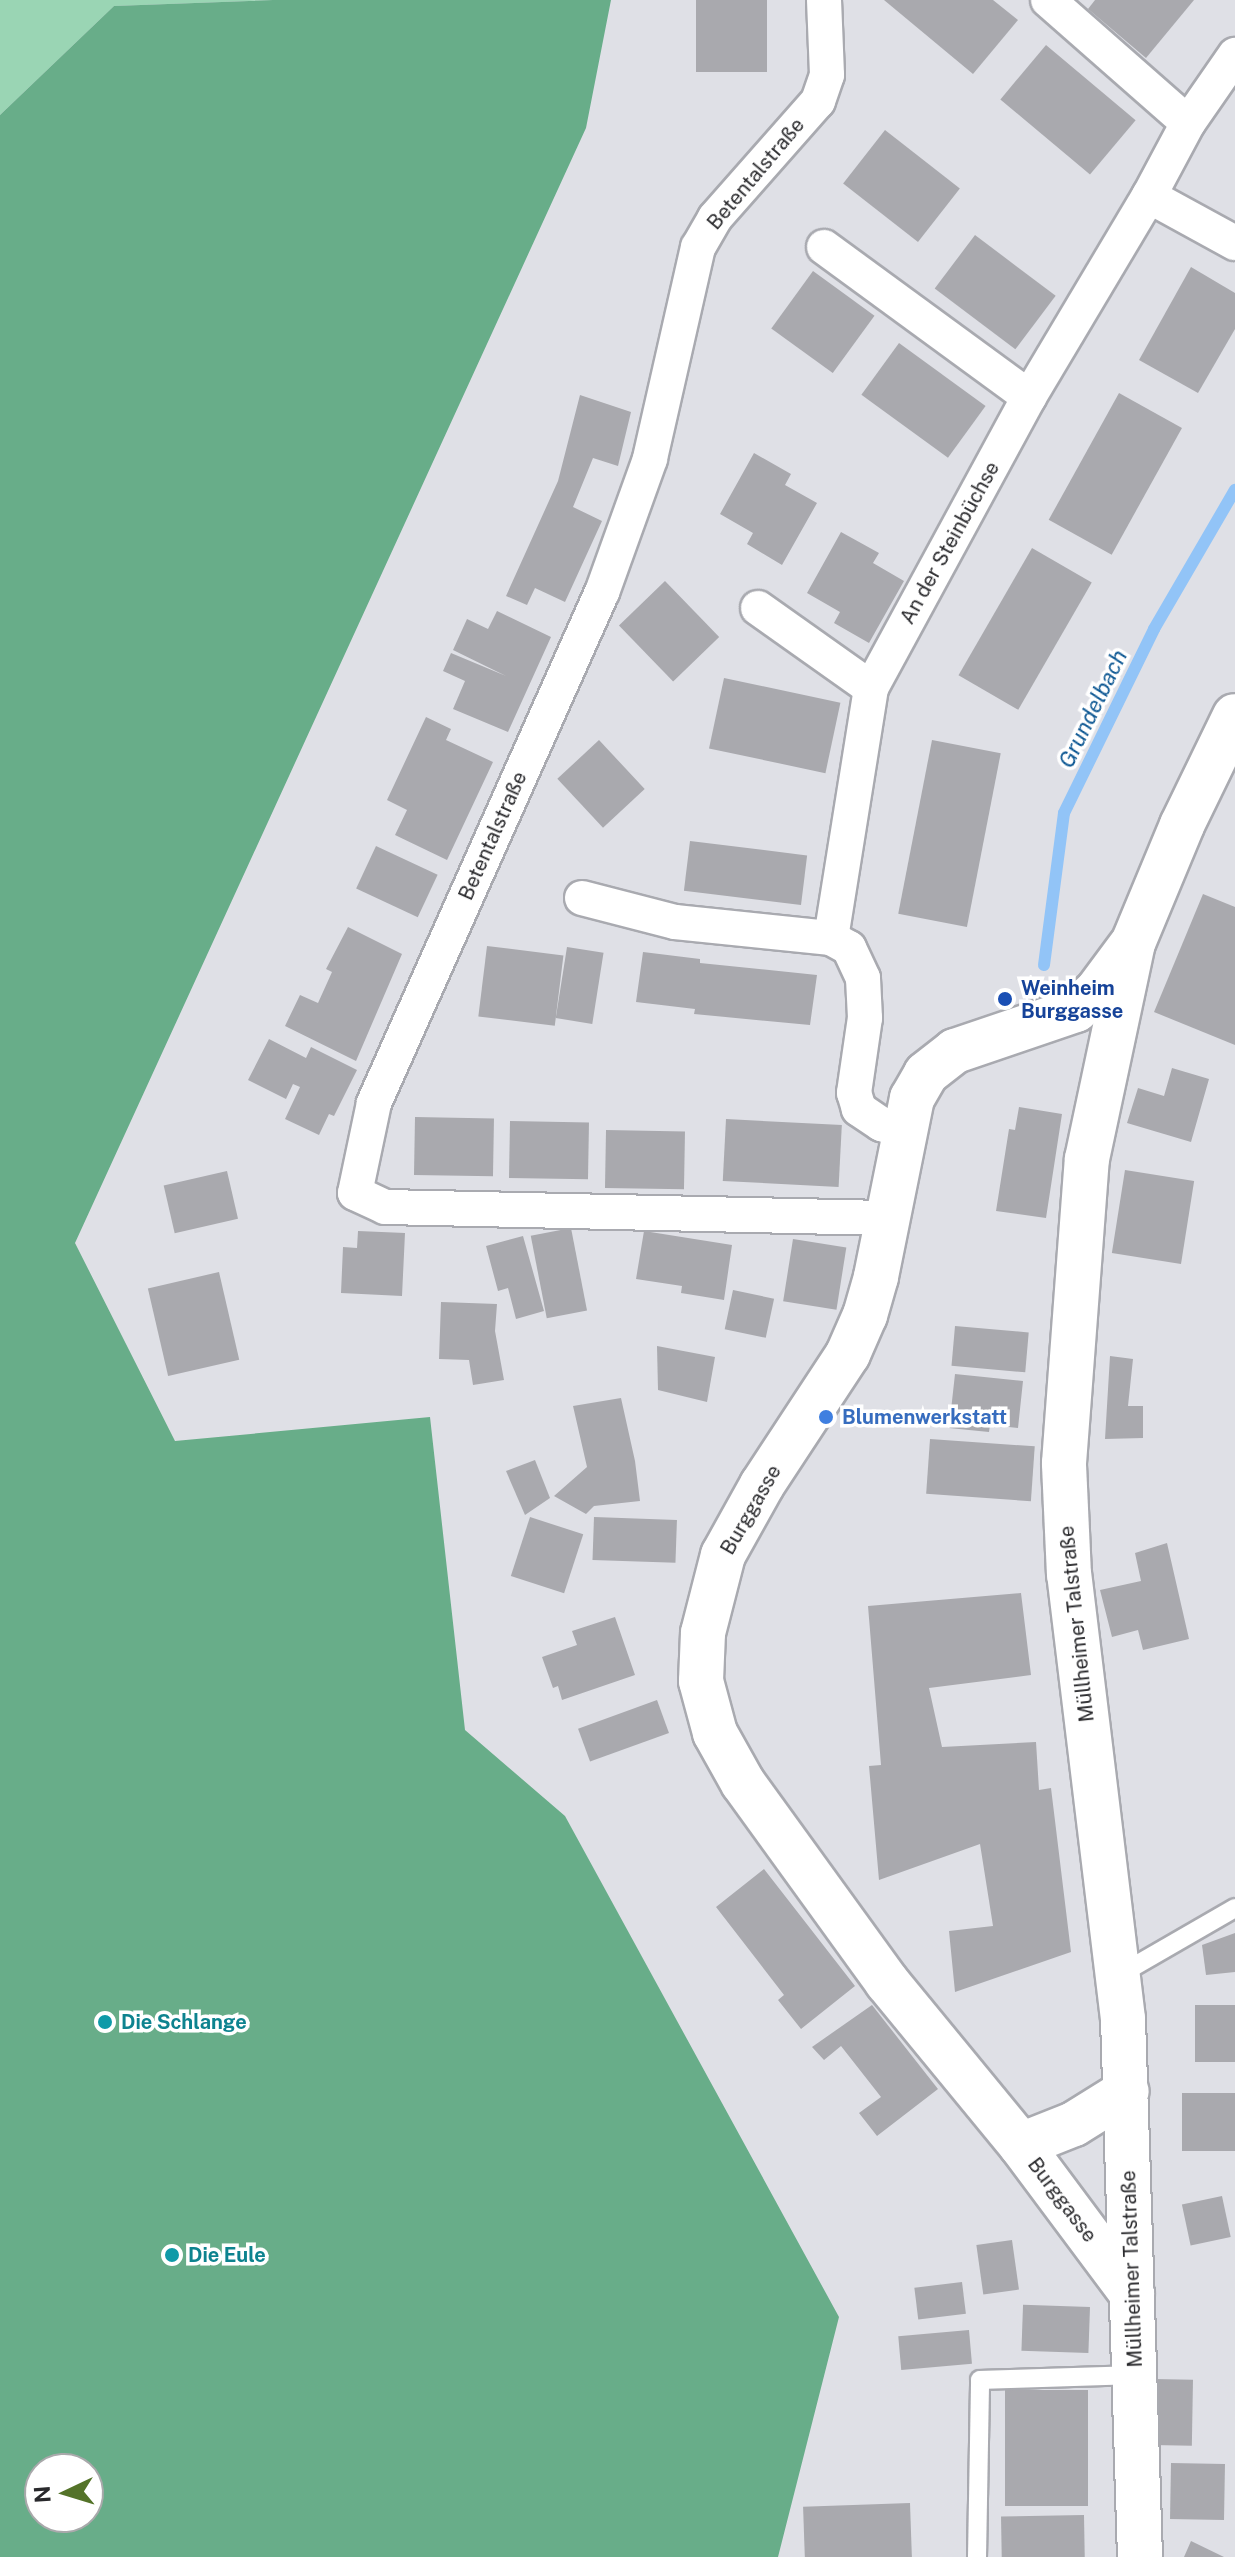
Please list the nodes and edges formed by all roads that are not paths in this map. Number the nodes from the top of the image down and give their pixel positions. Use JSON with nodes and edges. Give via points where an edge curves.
{"nodes":[{"id":1,"x":824,"y":0,"type":"edge"},
{"id":2,"x":1048,"y":0,"type":"edge"},
{"id":3,"x":1235,"y":55,"type":"edge"},
{"id":4,"x":1188,"y":123,"type":"junction"},
{"id":5,"x":1149,"y":196,"type":"junction"},
{"id":6,"x":1235,"y":243,"type":"edge"},
{"id":7,"x":824,"y":247,"type":"dead end"},
{"id":8,"x":1029,"y":397,"type":"junction"},
{"id":9,"x":758,"y":608,"type":"dead end"},
{"id":10,"x":871,"y":688,"type":"junction"},
{"id":11,"x":1235,"y":716,"type":"edge"},
{"id":12,"x":582,"y":898,"type":"dead end"},
{"id":13,"x":831,"y":938,"type":"junction"},
{"id":14,"x":1133,"y":943,"type":"junction"},
{"id":15,"x":1043,"y":1023,"type":"junction"},
{"id":16,"x":1106,"y":1077,"type":"junction"},
{"id":17,"x":904,"y":1131,"type":"junction"},
{"id":18,"x":886,"y":1218,"type":"junction"},
{"id":19,"x":1235,"y":1908,"type":"edge"},
{"id":20,"x":1119,"y":1975,"type":"junction"},
{"id":21,"x":1127,"y":2091,"type":"junction"},
{"id":22,"x":1021,"y":2145,"type":"junction"},
{"id":23,"x":1132,"y":2294,"type":"junction"},
{"id":24,"x":1136,"y":2375,"type":"junction"},
{"id":25,"x":977,"y":2557,"type":"edge"},
{"id":26,"x":1140,"y":2557,"type":"edge"}],
"edges":[{"from":1,"to":18,"type":"street","name":"Betentalstraße","via":[[827,75],[818,101],[715,218],[698,247],[650,459],[602,592],[374,1103],[355,1193],[385,1207]]},
{"from":2,"to":4,"type":"street"},
{"from":3,"to":4,"type":"street","name":"An der Steinbüchse"},
{"from":4,"to":5,"type":"street","name":"An der Steinbüchse"},
{"from":5,"to":6,"type":"street"},
{"from":5,"to":8,"type":"street","name":"An der Steinbüchse"},
{"from":7,"to":8,"type":"street"},
{"from":8,"to":10,"type":"street","name":"An der Steinbüchse"},
{"from":9,"to":10,"type":"street"},
{"from":10,"to":13,"type":"street","name":"An der Steinbüchse"},
{"from":11,"to":14,"type":"main road","name":"Müllheimer Talstraße"},
{"from":12,"to":13,"type":"street","via":[[675,922]]},
{"from":13,"to":17,"type":"street","via":[[849,948],[863,978],[865,1018],[854,1093],[859,1109]]},
{"from":14,"to":15,"type":"main road","name":"Burggasse","via":[[1076,1010]]},
{"from":14,"to":16,"type":"main road","name":"Müllheimer Talstraße"},
{"from":15,"to":16,"type":"main road","via":[[1087,1051]]},
{"from":15,"to":17,"type":"main road","name":"Burggasse","via":[[976,1043],[940,1062],[912,1098]]},
{"from":16,"to":20,"type":"main road","name":"Müllheimer Talstraße","via":[[1087,1159],[1064,1463],[1069,1575]]},
{"from":17,"to":18,"type":"main road","name":"Burggasse"},
{"from":18,"to":22,"type":"main road","name":"Burggasse","via":[[876,1277],[848,1354],[723,1555],[703,1633],[701,1681],[715,1733],[743,1783],[887,1982]]},
{"from":19,"to":20,"type":"lane"},
{"from":20,"to":21,"type":"main road","name":"Müllheimer Talstraße"},
{"from":21,"to":22,"type":"main road","name":"Burggasse","via":[[1074,2124]]},
{"from":21,"to":23,"type":"main road","name":"Müllheimer Talstraße"},
{"from":22,"to":23,"type":"main road","name":"Burggasse"},
{"from":23,"to":24,"type":"main road","name":"Müllheimer Talstraße"},
{"from":24,"to":25,"type":"lane","via":[[980,2380]]},
{"from":24,"to":26,"type":"main road","name":"Müllheimer Talstraße"}]}
